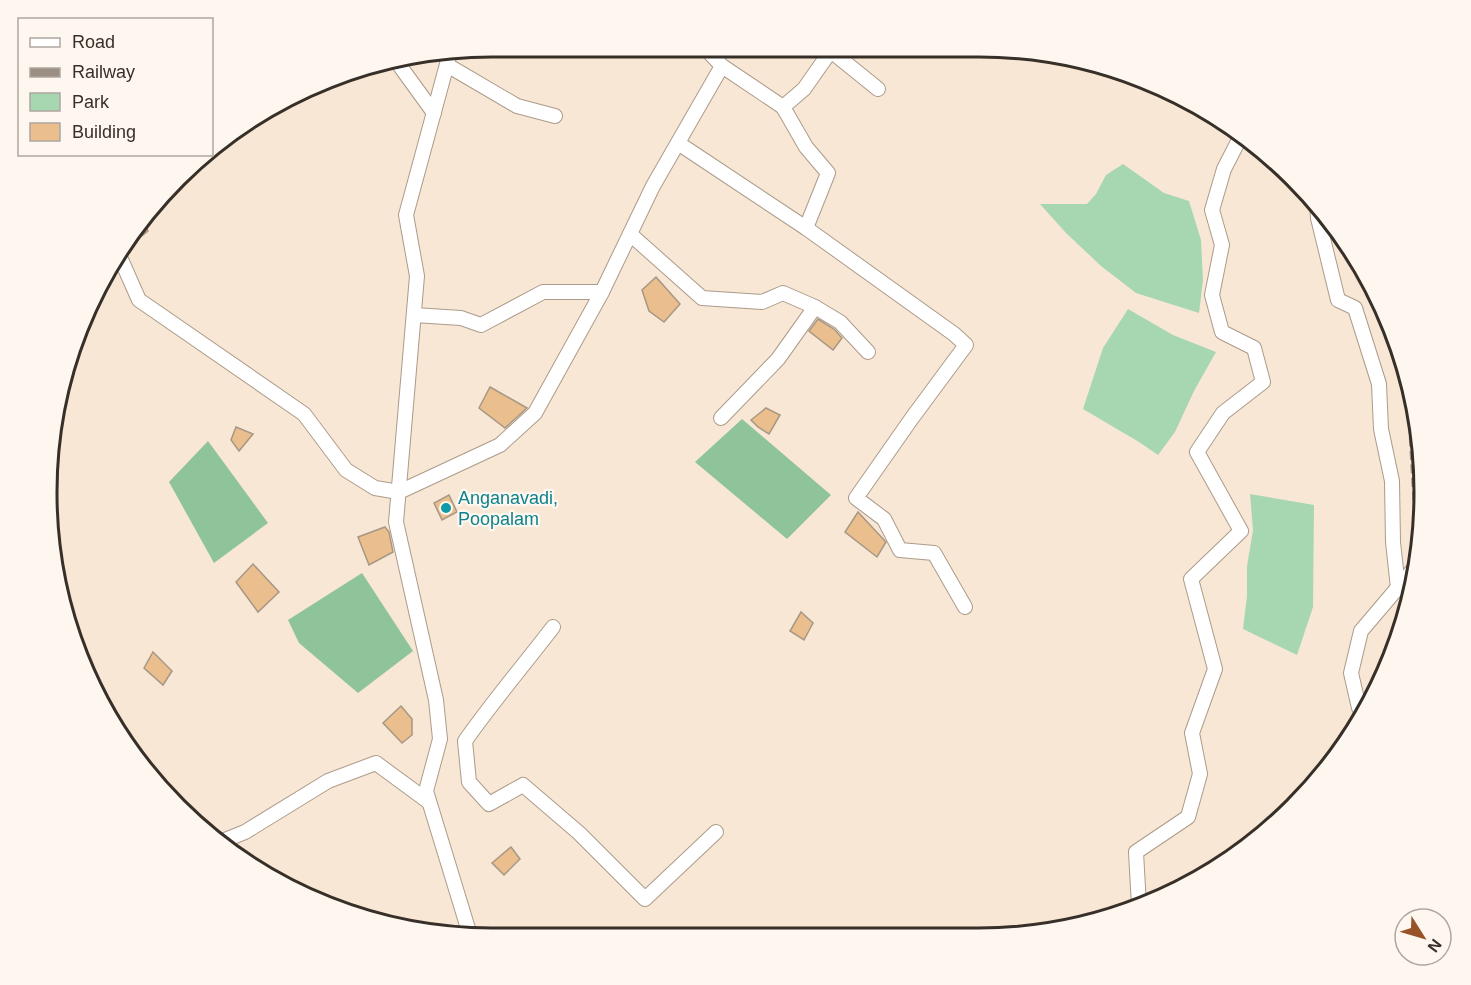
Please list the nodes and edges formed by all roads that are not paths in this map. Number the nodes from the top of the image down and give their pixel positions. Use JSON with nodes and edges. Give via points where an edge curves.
{"nodes":[{"id":1,"x":714,"y":57,"type":"edge"},
{"id":2,"x":827,"y":57,"type":"edge"},
{"id":3,"x":840,"y":57,"type":"edge"},
{"id":4,"x":449,"y":59,"type":"edge"},
{"id":5,"x":722,"y":66,"type":"junction"},
{"id":6,"x":401,"y":67,"type":"edge"},
{"id":7,"x":878,"y":89,"type":"dead end"},
{"id":8,"x":783,"y":107,"type":"junction"},
{"id":9,"x":434,"y":113,"type":"junction"},
{"id":10,"x":555,"y":116,"type":"dead end"},
{"id":11,"x":678,"y":143,"type":"junction"},
{"id":12,"x":1238,"y":143,"type":"edge"},
{"id":13,"x":1319,"y":220,"type":"edge"},
{"id":14,"x":807,"y":228,"type":"junction"},
{"id":15,"x":630,"y":234,"type":"junction"},
{"id":16,"x":123,"y":263,"type":"edge"},
{"id":17,"x":602,"y":292,"type":"junction"},
{"id":18,"x":814,"y":307,"type":"junction"},
{"id":19,"x":414,"y":315,"type":"junction"},
{"id":20,"x":868,"y":352,"type":"dead end"},
{"id":21,"x":721,"y":418,"type":"dead end"},
{"id":22,"x":399,"y":492,"type":"junction"},
{"id":23,"x":1406,"y":579,"type":"edge"},
{"id":24,"x":1398,"y":588,"type":"junction"},
{"id":25,"x":965,"y":607,"type":"dead end"},
{"id":26,"x":553,"y":627,"type":"dead end"},
{"id":27,"x":1358,"y":705,"type":"edge"},
{"id":28,"x":429,"y":802,"type":"junction"},
{"id":29,"x":716,"y":832,"type":"dead end"},
{"id":30,"x":228,"y":839,"type":"edge"},
{"id":31,"x":1139,"y":897,"type":"edge"},
{"id":32,"x":468,"y":927,"type":"edge"}],
"edges":[{"from":1,"to":5,"type":"street"},
{"from":2,"to":8,"type":"street","via":[[804,89]]},
{"from":3,"to":7,"type":"street"},
{"from":4,"to":9,"type":"street"},
{"from":4,"to":10,"type":"street","via":[[518,106]]},
{"from":5,"to":8,"type":"street"},
{"from":5,"to":11,"type":"street"},
{"from":6,"to":9,"type":"street"},
{"from":8,"to":14,"type":"street","via":[[806,147],[828,173]]},
{"from":9,"to":19,"type":"street","via":[[406,215],[417,276]]},
{"from":11,"to":14,"type":"street"},
{"from":11,"to":15,"type":"street"},
{"from":12,"to":31,"type":"street","via":[[1224,169],[1212,210],[1222,245],[1212,295],[1222,332],[1254,348],[1263,382],[1223,413],[1197,452],[1241,531],[1191,579],[1215,669],[1192,733],[1200,774],[1188,817],[1136,852]]},
{"from":13,"to":24,"type":"street","via":[[1338,300],[1355,308],[1379,384],[1381,429],[1392,480]]},
{"from":14,"to":25,"type":"street","via":[[966,345],[856,498],[884,519],[900,550],[934,553]]},
{"from":15,"to":17,"type":"street"},
{"from":15,"to":18,"type":"street","via":[[702,298],[762,302],[783,293]]},
{"from":16,"to":22,"type":"street","via":[[140,300],[304,414],[346,470],[375,488]]},
{"from":17,"to":19,"type":"street","via":[[543,292],[481,325],[460,318]]},
{"from":17,"to":22,"type":"street","via":[[535,413],[500,445]]},
{"from":18,"to":20,"type":"street","via":[[840,322]]},
{"from":18,"to":21,"type":"street","via":[[778,359]]},
{"from":19,"to":22,"type":"street"},
{"from":22,"to":28,"type":"street","via":[[396,522],[436,700],[440,739],[426,791]]},
{"from":23,"to":24,"type":"street"},
{"from":24,"to":27,"type":"street","via":[[1361,631],[1351,673]]},
{"from":26,"to":29,"type":"street","via":[[465,741],[469,782],[489,804],[523,785],[579,833],[645,899]]},
{"from":28,"to":30,"type":"street","via":[[376,763],[328,781]]},
{"from":28,"to":32,"type":"street"}]}
